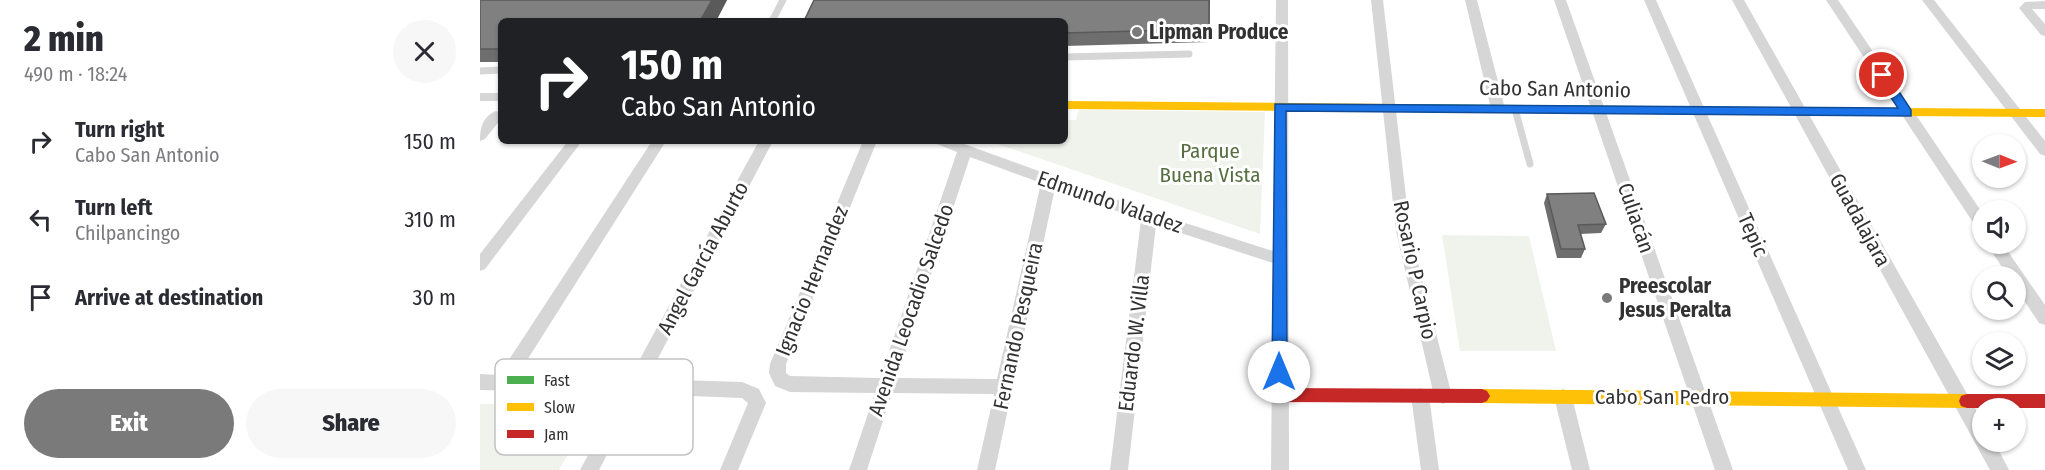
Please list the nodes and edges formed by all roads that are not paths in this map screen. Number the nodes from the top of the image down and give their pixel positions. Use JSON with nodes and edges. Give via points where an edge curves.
{"nodes":[{"id":1,"x":783,"y":0,"type":"edge"},
{"id":2,"x":1282,"y":0,"type":"edge"},
{"id":3,"x":1377,"y":0,"type":"edge"},
{"id":4,"x":1471,"y":0,"type":"edge"},
{"id":5,"x":1560,"y":0,"type":"edge"},
{"id":6,"x":1650,"y":0,"type":"edge"},
{"id":7,"x":1738,"y":0,"type":"edge"},
{"id":8,"x":1832,"y":0,"type":"edge"},
{"id":9,"x":1928,"y":0,"type":"edge"},
{"id":10,"x":2045,"y":5,"type":"edge"},
{"id":11,"x":774,"y":18,"type":"edge"},
{"id":12,"x":2045,"y":32,"type":"edge"},
{"id":13,"x":1189,"y":54,"type":"dead end"},
{"id":14,"x":1068,"y":57,"type":"edge"},
{"id":15,"x":498,"y":70,"type":"edge"},
{"id":16,"x":480,"y":71,"type":"edge"},
{"id":17,"x":480,"y":97,"type":"edge"},
{"id":18,"x":498,"y":97,"type":"edge"},
{"id":19,"x":1068,"y":105,"type":"edge"},
{"id":20,"x":1280,"y":107,"type":"junction"},
{"id":21,"x":1391,"y":107,"type":"junction"},
{"id":22,"x":1498,"y":109,"type":"junction"},
{"id":23,"x":1515,"y":109,"type":"junction"},
{"id":24,"x":1798,"y":110,"type":"junction"},
{"id":25,"x":1599,"y":111,"type":"junction"},
{"id":26,"x":1699,"y":111,"type":"junction"},
{"id":27,"x":1907,"y":113,"type":"junction"},
{"id":28,"x":2015,"y":113,"type":"junction"},
{"id":29,"x":2045,"y":114,"type":"edge"},
{"id":30,"x":496,"y":117,"type":"dead end"},
{"id":31,"x":480,"y":136,"type":"edge"},
{"id":32,"x":573,"y":144,"type":"edge"},
{"id":33,"x":657,"y":144,"type":"edge"},
{"id":34,"x":764,"y":144,"type":"edge"},
{"id":35,"x":869,"y":144,"type":"edge"},
{"id":36,"x":950,"y":144,"type":"edge"},
{"id":37,"x":965,"y":150,"type":"junction"},
{"id":38,"x":2045,"y":151,"type":"edge"},
{"id":39,"x":1530,"y":164,"type":"dead end"},
{"id":40,"x":1049,"y":182,"type":"junction"},
{"id":41,"x":1972,"y":210,"type":"edge"},
{"id":42,"x":1149,"y":217,"type":"junction"},
{"id":43,"x":2002,"y":254,"type":"edge"},
{"id":44,"x":1280,"y":259,"type":"junction"},
{"id":45,"x":480,"y":265,"type":"edge"},
{"id":46,"x":2045,"y":318,"type":"edge"},
{"id":47,"x":519,"y":359,"type":"edge"},
{"id":48,"x":649,"y":359,"type":"edge"},
{"id":49,"x":884,"y":387,"type":"junction"},
{"id":50,"x":1005,"y":387,"type":"junction"},
{"id":51,"x":693,"y":389,"type":"edge"},
{"id":52,"x":1279,"y":395,"type":"junction"},
{"id":53,"x":1420,"y":396,"type":"junction"},
{"id":54,"x":1443,"y":396,"type":"junction"},
{"id":55,"x":1563,"y":396,"type":"junction"},
{"id":56,"x":1700,"y":397,"type":"junction"},
{"id":57,"x":1962,"y":400,"type":"junction"},
{"id":58,"x":1826,"y":401,"type":"junction"},
{"id":59,"x":2045,"y":402,"type":"edge"},
{"id":60,"x":1972,"y":418,"type":"edge"},
{"id":61,"x":1990,"y":452,"type":"edge"},
{"id":62,"x":597,"y":455,"type":"edge"},
{"id":63,"x":589,"y":470,"type":"edge"},
{"id":64,"x":729,"y":470,"type":"edge"},
{"id":65,"x":858,"y":470,"type":"edge"},
{"id":66,"x":986,"y":470,"type":"edge"},
{"id":67,"x":1119,"y":470,"type":"edge"},
{"id":68,"x":1280,"y":470,"type":"edge"},
{"id":69,"x":1430,"y":470,"type":"edge"},
{"id":70,"x":1581,"y":470,"type":"edge"},
{"id":71,"x":1724,"y":470,"type":"edge"},
{"id":72,"x":1857,"y":470,"type":"edge"},
{"id":73,"x":2000,"y":470,"type":"edge"}],
"edges":[{"from":1,"to":11,"type":"lane"},
{"from":2,"to":20,"type":"street"},
{"from":3,"to":21,"type":"street","name":"Rosario P Carpio"},
{"from":4,"to":22,"type":"street"},
{"from":5,"to":25,"type":"street","name":"Culiacán"},
{"from":6,"to":26,"type":"street","name":"Tepic"},
{"from":7,"to":24,"type":"street","name":"Guadalajara"},
{"from":8,"to":27,"type":"street"},
{"from":9,"to":28,"type":"street"},
{"from":10,"to":12,"type":"street","via":[[2025,8]]},
{"from":13,"to":14,"type":"lane"},
{"from":15,"to":16,"type":"lane"},
{"from":17,"to":18,"type":"street"},
{"from":19,"to":20,"type":"street","name":"Cabo San Antonio"},
{"from":20,"to":21,"type":"street","name":"Cabo San Antonio"},
{"from":20,"to":44,"type":"street"},
{"from":21,"to":22,"type":"street","name":"Cabo San Antonio"},
{"from":21,"to":54,"type":"street","name":"Rosario P Carpio","via":[[1403,231]]},
{"from":22,"to":23,"type":"street","name":"Cabo San Antonio"},
{"from":23,"to":25,"type":"street","name":"Cabo San Antonio"},
{"from":23,"to":39,"type":"lane"},
{"from":24,"to":26,"type":"street","name":"Cabo San Antonio"},
{"from":24,"to":27,"type":"street","name":"Cabo San Antonio"},
{"from":24,"to":57,"type":"street","name":"Guadalajara"},
{"from":25,"to":26,"type":"street","name":"Cabo San Antonio"},
{"from":25,"to":56,"type":"street","name":"Culiacán"},
{"from":26,"to":58,"type":"street","name":"Tepic"},
{"from":27,"to":28,"type":"street","name":"Cabo San Antonio"},
{"from":27,"to":41,"type":"street"},
{"from":28,"to":29,"type":"street","name":"Cabo San Antonio"},
{"from":28,"to":38,"type":"street"},
{"from":30,"to":31,"type":"street"},
{"from":32,"to":45,"type":"street"},
{"from":33,"to":47,"type":"street"},
{"from":34,"to":48,"type":"street","name":"Angel García Aburto"},
{"from":35,"to":49,"type":"street","name":"Ignacio Hernandez","via":[[777,373],[781,381],[790,384]]},
{"from":36,"to":37,"type":"street","name":"Edmundo Valadez"},
{"from":37,"to":40,"type":"street","name":"Edmundo Valadez"},
{"from":37,"to":49,"type":"street","name":"Avenida Leocadio Salcedo"},
{"from":40,"to":42,"type":"street","name":"Edmundo Valadez"},
{"from":40,"to":50,"type":"street","name":"Fernando Pesqueira"},
{"from":42,"to":44,"type":"street","name":"Edmundo Valadez"},
{"from":42,"to":67,"type":"street","name":"Eduardo W. Villa"},
{"from":43,"to":46,"type":"street"},
{"from":44,"to":52,"type":"street"},
{"from":49,"to":50,"type":"street","name":"Ignacio Hernandez"},
{"from":49,"to":65,"type":"street","name":"Avenida Leocadio Salcedo"},
{"from":50,"to":66,"type":"street","name":"Fernando Pesqueira"},
{"from":51,"to":64,"type":"street","via":[[742,390],[753,394],[757,403]]},
{"from":52,"to":53,"type":"street","name":"Cabo San Pedro"},
{"from":52,"to":68,"type":"street"},
{"from":53,"to":54,"type":"street","name":"Cabo San Pedro"},
{"from":53,"to":69,"type":"street"},
{"from":54,"to":55,"type":"street","name":"Cabo San Pedro"},
{"from":55,"to":56,"type":"street","name":"Cabo San Pedro"},
{"from":55,"to":70,"type":"street"},
{"from":56,"to":58,"type":"street","name":"Cabo San Pedro"},
{"from":56,"to":71,"type":"street","name":"Culiacán"},
{"from":57,"to":58,"type":"street","name":"Cabo San Pedro"},
{"from":57,"to":59,"type":"street","name":"Cabo San Pedro"},
{"from":57,"to":60,"type":"street","name":"Guadalajara"},
{"from":58,"to":72,"type":"street","name":"Tepic"},
{"from":61,"to":73,"type":"street","name":"Guadalajara"},
{"from":62,"to":63,"type":"street","name":"Angel García Aburto"}]}
